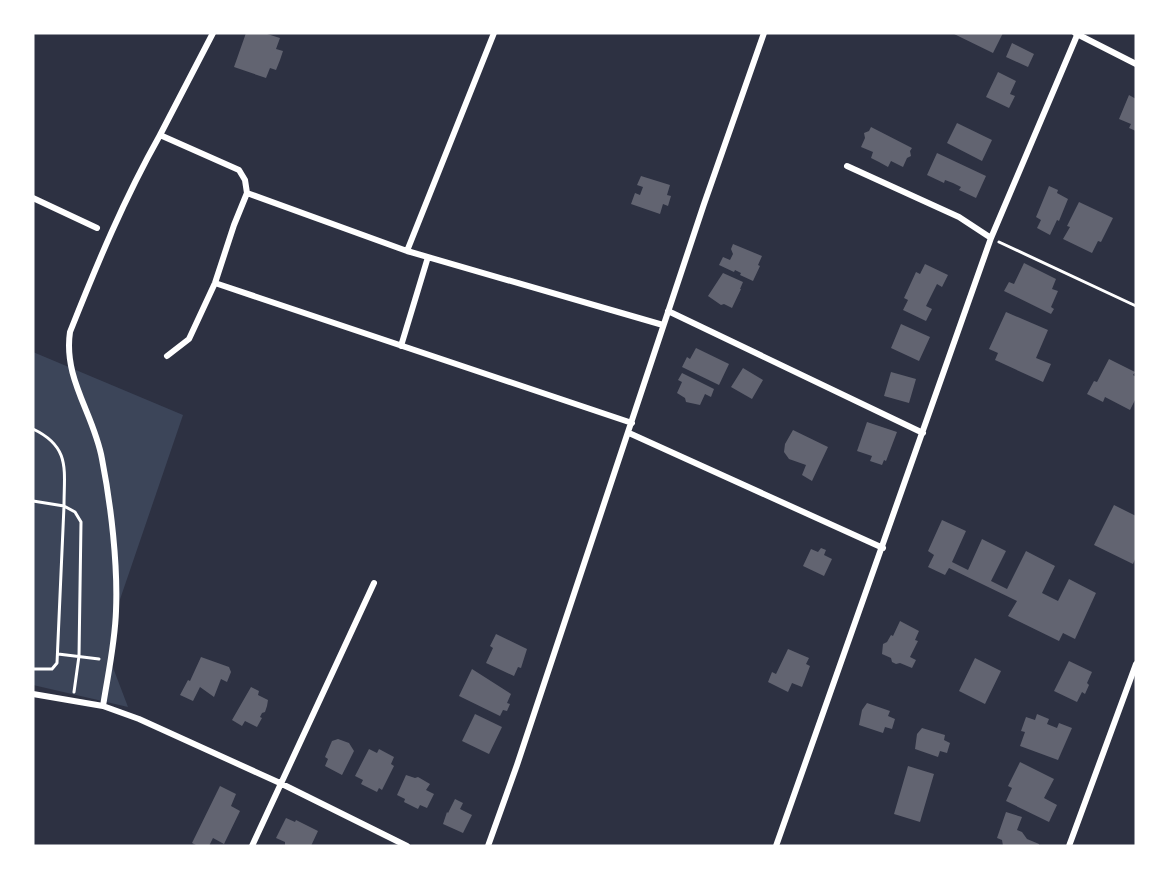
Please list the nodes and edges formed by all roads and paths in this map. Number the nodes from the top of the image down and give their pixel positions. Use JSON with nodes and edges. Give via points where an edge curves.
{"nodes":[{"id":1,"x":213,"y":33,"type":"edge"},
{"id":2,"x":494,"y":33,"type":"edge"},
{"id":3,"x":764,"y":33,"type":"edge"},
{"id":4,"x":1077,"y":33,"type":"edge"},
{"id":5,"x":1136,"y":64,"type":"edge"},
{"id":6,"x":160,"y":135,"type":"junction"},
{"id":7,"x":847,"y":166,"type":"dead end"},
{"id":8,"x":248,"y":193,"type":"junction"},
{"id":9,"x":33,"y":198,"type":"edge"},
{"id":10,"x":97,"y":228,"type":"dead end"},
{"id":11,"x":992,"y":238,"type":"junction"},
{"id":12,"x":407,"y":251,"type":"junction"},
{"id":13,"x":428,"y":257,"type":"junction"},
{"id":14,"x":216,"y":283,"type":"junction"},
{"id":15,"x":1136,"y":306,"type":"edge"},
{"id":16,"x":668,"y":311,"type":"junction"},
{"id":17,"x":663,"y":325,"type":"junction"},
{"id":18,"x":401,"y":346,"type":"junction"},
{"id":19,"x":167,"y":356,"type":"dead end"},
{"id":20,"x":632,"y":423,"type":"junction"},
{"id":21,"x":33,"y":429,"type":"edge"},
{"id":22,"x":629,"y":433,"type":"junction"},
{"id":23,"x":923,"y":434,"type":"junction"},
{"id":24,"x":33,"y":501,"type":"edge"},
{"id":25,"x":64,"y":506,"type":"junction"},
{"id":26,"x":883,"y":548,"type":"junction"},
{"id":27,"x":374,"y":583,"type":"dead end"},
{"id":28,"x":58,"y":654,"type":"junction"},
{"id":29,"x":78,"y":656,"type":"junction"},
{"id":30,"x":110,"y":661,"type":"junction"},
{"id":31,"x":1136,"y":664,"type":"edge"},
{"id":32,"x":33,"y":669,"type":"edge"},
{"id":33,"x":33,"y":694,"type":"edge"},
{"id":34,"x":73,"y":699,"type":"junction"},
{"id":35,"x":103,"y":706,"type":"junction"},
{"id":36,"x":280,"y":783,"type":"junction"},
{"id":37,"x":252,"y":846,"type":"edge"},
{"id":38,"x":407,"y":846,"type":"edge"},
{"id":39,"x":488,"y":846,"type":"edge"},
{"id":40,"x":776,"y":846,"type":"edge"},
{"id":41,"x":1069,"y":846,"type":"edge"}],
"edges":[{"from":1,"to":6,"type":"street"},
{"from":2,"to":12,"type":"street"},
{"from":3,"to":16,"type":"street"},
{"from":4,"to":5,"type":"street"},
{"from":4,"to":11,"type":"street"},
{"from":6,"to":8,"type":"street","via":[[239,170]]},
{"from":6,"to":30,"type":"street","via":[[110,232],[70,332],[68,349],[71,371],[97,436],[104,469],[115,556],[116,608]]},
{"from":7,"to":11,"type":"street","via":[[959,217]]},
{"from":8,"to":12,"type":"street"},
{"from":8,"to":14,"type":"street"},
{"from":9,"to":10,"type":"street"},
{"from":11,"to":15,"type":"path"},
{"from":11,"to":23,"type":"street"},
{"from":12,"to":13,"type":"street"},
{"from":13,"to":17,"type":"street"},
{"from":13,"to":18,"type":"street"},
{"from":14,"to":18,"type":"street"},
{"from":14,"to":19,"type":"street","via":[[189,339]]},
{"from":16,"to":17,"type":"street"},
{"from":16,"to":23,"type":"street"},
{"from":17,"to":20,"type":"street"},
{"from":18,"to":20,"type":"street"},
{"from":20,"to":22,"type":"street"},
{"from":21,"to":25,"type":"path","via":[[61,452]]},
{"from":22,"to":26,"type":"street"},
{"from":22,"to":39,"type":"street"},
{"from":23,"to":26,"type":"street"},
{"from":24,"to":25,"type":"path"},
{"from":25,"to":28,"type":"path"},
{"from":25,"to":29,"type":"path","via":[[75,512],[81,522]]},
{"from":26,"to":40,"type":"street"},
{"from":27,"to":36,"type":"street"},
{"from":28,"to":29,"type":"path"},
{"from":28,"to":32,"type":"path","via":[[52,669]]},
{"from":29,"to":30,"type":"path"},
{"from":29,"to":34,"type":"path"},
{"from":30,"to":35,"type":"street"},
{"from":31,"to":41,"type":"street"},
{"from":33,"to":34,"type":"street"},
{"from":34,"to":35,"type":"street"},
{"from":35,"to":36,"type":"street"},
{"from":36,"to":37,"type":"street"},
{"from":36,"to":38,"type":"street"}]}
